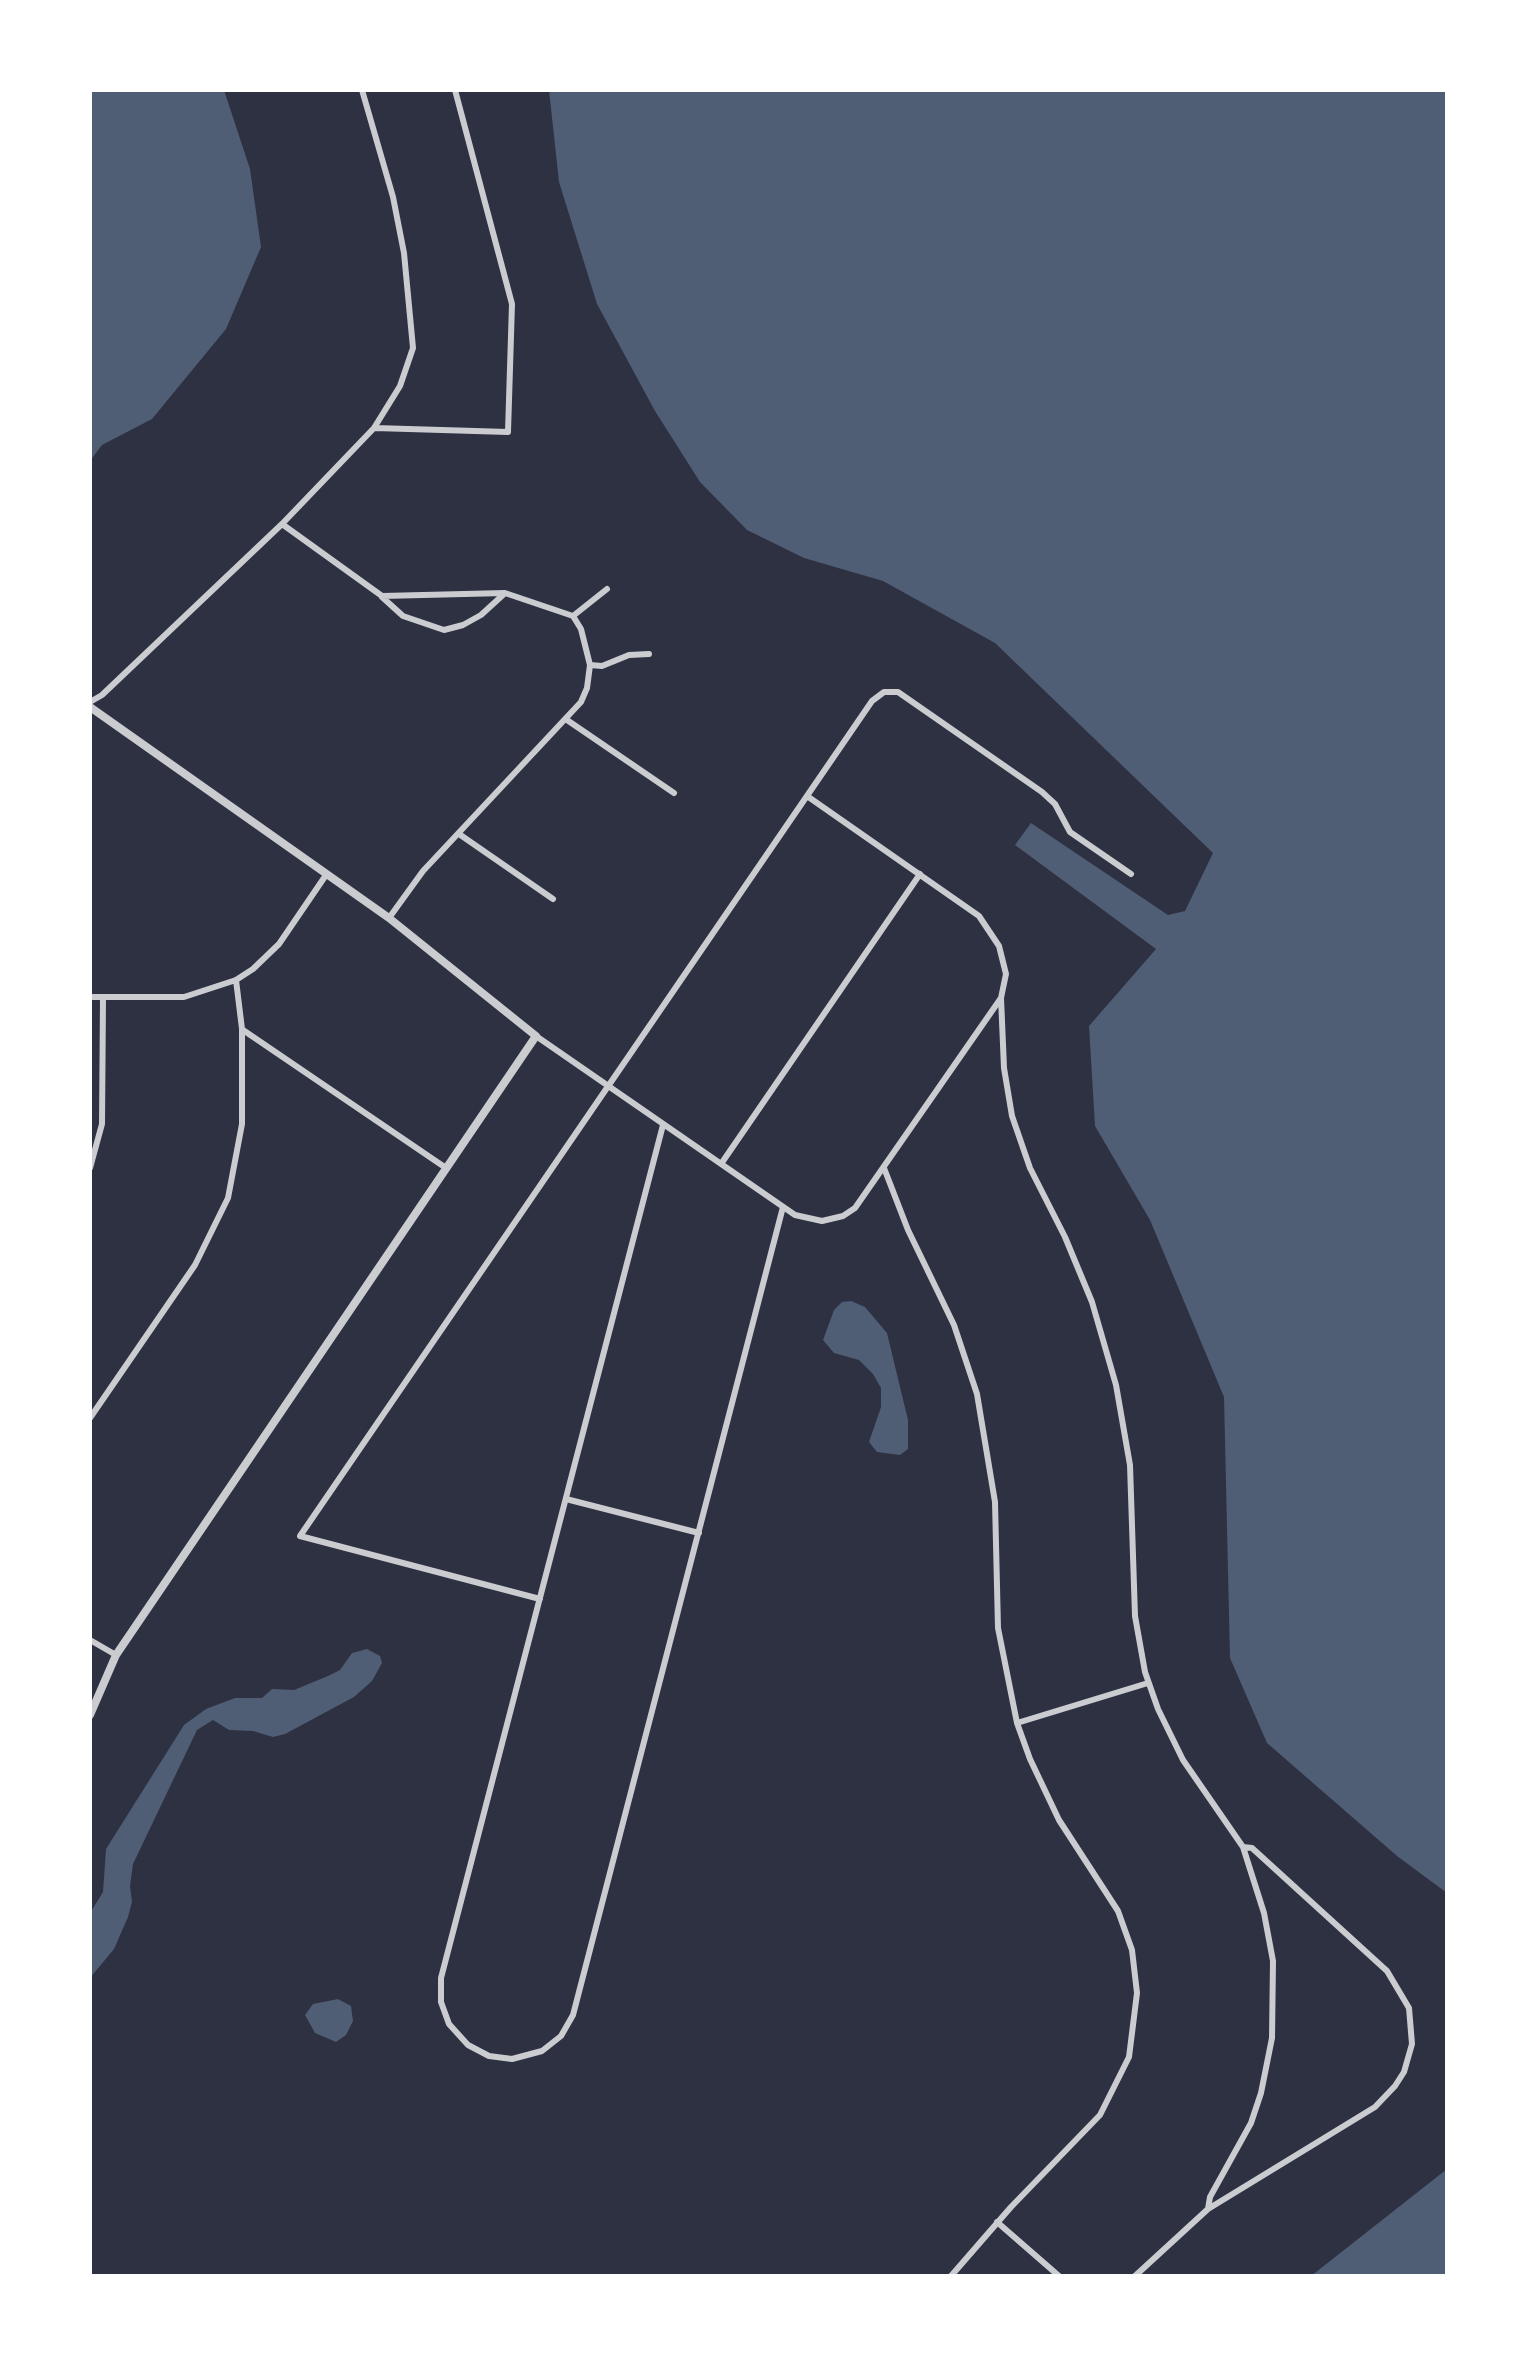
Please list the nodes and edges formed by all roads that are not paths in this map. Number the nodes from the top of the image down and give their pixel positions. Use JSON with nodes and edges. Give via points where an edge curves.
{"nodes":[{"id":1,"x":362,"y":90,"type":"edge"},
{"id":2,"x":455,"y":90,"type":"edge"},
{"id":3,"x":374,"y":428,"type":"junction"},
{"id":4,"x":282,"y":524,"type":"junction"},
{"id":5,"x":608,"y":589,"type":"dead end"},
{"id":6,"x":505,"y":593,"type":"junction"},
{"id":7,"x":382,"y":596,"type":"junction"},
{"id":8,"x":573,"y":616,"type":"junction"},
{"id":9,"x":649,"y":654,"type":"dead end"},
{"id":10,"x":590,"y":665,"type":"junction"},
{"id":11,"x":90,"y":704,"type":"edge"},
{"id":12,"x":567,"y":720,"type":"junction"},
{"id":13,"x":674,"y":793,"type":"dead end"},
{"id":14,"x":807,"y":796,"type":"junction"},
{"id":15,"x":458,"y":834,"type":"junction"},
{"id":16,"x":920,"y":874,"type":"junction"},
{"id":17,"x":1131,"y":874,"type":"dead end"},
{"id":18,"x":326,"y":875,"type":"junction"},
{"id":19,"x":553,"y":898,"type":"dead end"},
{"id":20,"x":389,"y":918,"type":"junction"},
{"id":21,"x":236,"y":980,"type":"junction"},
{"id":22,"x":90,"y":997,"type":"edge"},
{"id":23,"x":103,"y":998,"type":"junction"},
{"id":24,"x":1001,"y":998,"type":"junction"},
{"id":25,"x":242,"y":1029,"type":"junction"},
{"id":26,"x":536,"y":1036,"type":"junction"},
{"id":27,"x":608,"y":1087,"type":"junction"},
{"id":28,"x":663,"y":1125,"type":"junction"},
{"id":29,"x":721,"y":1164,"type":"junction"},
{"id":30,"x":90,"y":1168,"type":"edge"},
{"id":31,"x":446,"y":1168,"type":"junction"},
{"id":32,"x":884,"y":1168,"type":"junction"},
{"id":33,"x":783,"y":1207,"type":"junction"},
{"id":34,"x":90,"y":1418,"type":"edge"},
{"id":35,"x":566,"y":1498,"type":"junction"},
{"id":36,"x":698,"y":1533,"type":"junction"},
{"id":37,"x":540,"y":1598,"type":"junction"},
{"id":38,"x":90,"y":1640,"type":"edge"},
{"id":39,"x":116,"y":1655,"type":"junction"},
{"id":40,"x":1148,"y":1683,"type":"junction"},
{"id":41,"x":90,"y":1715,"type":"edge"},
{"id":42,"x":1017,"y":1723,"type":"junction"},
{"id":43,"x":1243,"y":1847,"type":"junction"},
{"id":44,"x":1208,"y":2209,"type":"junction"},
{"id":45,"x":998,"y":2222,"type":"junction"},
{"id":46,"x":951,"y":2276,"type":"edge"},
{"id":47,"x":1059,"y":2276,"type":"edge"},
{"id":48,"x":1135,"y":2276,"type":"edge"}],
"edges":[{"from":1,"to":3,"type":"street","via":[[393,197],[413,348]]},
{"from":2,"to":3,"type":"street","via":[[512,304],[508,432]]},
{"from":3,"to":4,"type":"street"},
{"from":4,"to":7,"type":"street"},
{"from":4,"to":11,"type":"street"},
{"from":5,"to":8,"type":"street"},
{"from":6,"to":7,"type":"street"},
{"from":6,"to":7,"type":"street","via":[[481,615],[444,630],[404,616]]},
{"from":6,"to":8,"type":"street"},
{"from":8,"to":10,"type":"street"},
{"from":9,"to":10,"type":"street"},
{"from":10,"to":12,"type":"street","via":[[584,695]]},
{"from":11,"to":18,"type":"street"},
{"from":12,"to":13,"type":"street"},
{"from":12,"to":15,"type":"street"},
{"from":14,"to":16,"type":"street"},
{"from":14,"to":17,"type":"street","via":[[872,701],[898,692],[1042,792],[1070,832]]},
{"from":14,"to":27,"type":"street"},
{"from":15,"to":19,"type":"street"},
{"from":15,"to":20,"type":"street"},
{"from":16,"to":24,"type":"street","via":[[979,916],[996,939],[1006,981]]},
{"from":16,"to":29,"type":"street"},
{"from":18,"to":20,"type":"street"},
{"from":18,"to":21,"type":"street","via":[[279,944]]},
{"from":20,"to":26,"type":"street"},
{"from":21,"to":23,"type":"street","via":[[184,997]]},
{"from":21,"to":25,"type":"street"},
{"from":22,"to":23,"type":"street"},
{"from":23,"to":30,"type":"street","via":[[102,1124]]},
{"from":24,"to":32,"type":"street"},
{"from":24,"to":40,"type":"street","via":[[1012,1116],[1092,1302],[1116,1385],[1131,1479],[1134,1616]]},
{"from":25,"to":31,"type":"street"},
{"from":25,"to":34,"type":"street","via":[[239,1152],[222,1216]]},
{"from":26,"to":27,"type":"street"},
{"from":26,"to":31,"type":"street"},
{"from":27,"to":28,"type":"street"},
{"from":27,"to":37,"type":"street","via":[[300,1536]]},
{"from":28,"to":29,"type":"street"},
{"from":28,"to":35,"type":"street"},
{"from":29,"to":33,"type":"street"},
{"from":31,"to":39,"type":"street"},
{"from":32,"to":33,"type":"street","via":[[843,1216],[815,1220]]},
{"from":32,"to":42,"type":"street","via":[[978,1394],[995,1502],[998,1628]]},
{"from":33,"to":36,"type":"street"},
{"from":35,"to":36,"type":"street"},
{"from":35,"to":37,"type":"street"},
{"from":36,"to":37,"type":"street","via":[[573,2016],[542,2051],[504,2059],[462,2040],[446,2017],[440,1986]]},
{"from":38,"to":39,"type":"street"},
{"from":39,"to":41,"type":"street"},
{"from":40,"to":42,"type":"street"},
{"from":40,"to":43,"type":"street","via":[[1183,1760]]},
{"from":42,"to":45,"type":"street","via":[[1051,1805],[1118,1912],[1132,1950],[1137,2005],[1129,2057],[1100,2115]]},
{"from":43,"to":44,"type":"street","via":[[1270,1940],[1272,2038],[1261,2094]]},
{"from":43,"to":44,"type":"street","via":[[1252,1848],[1387,1971],[1404,1994],[1412,2044],[1396,2086],[1375,2107]]},
{"from":44,"to":48,"type":"street"},
{"from":45,"to":46,"type":"street"},
{"from":45,"to":47,"type":"street"}]}
